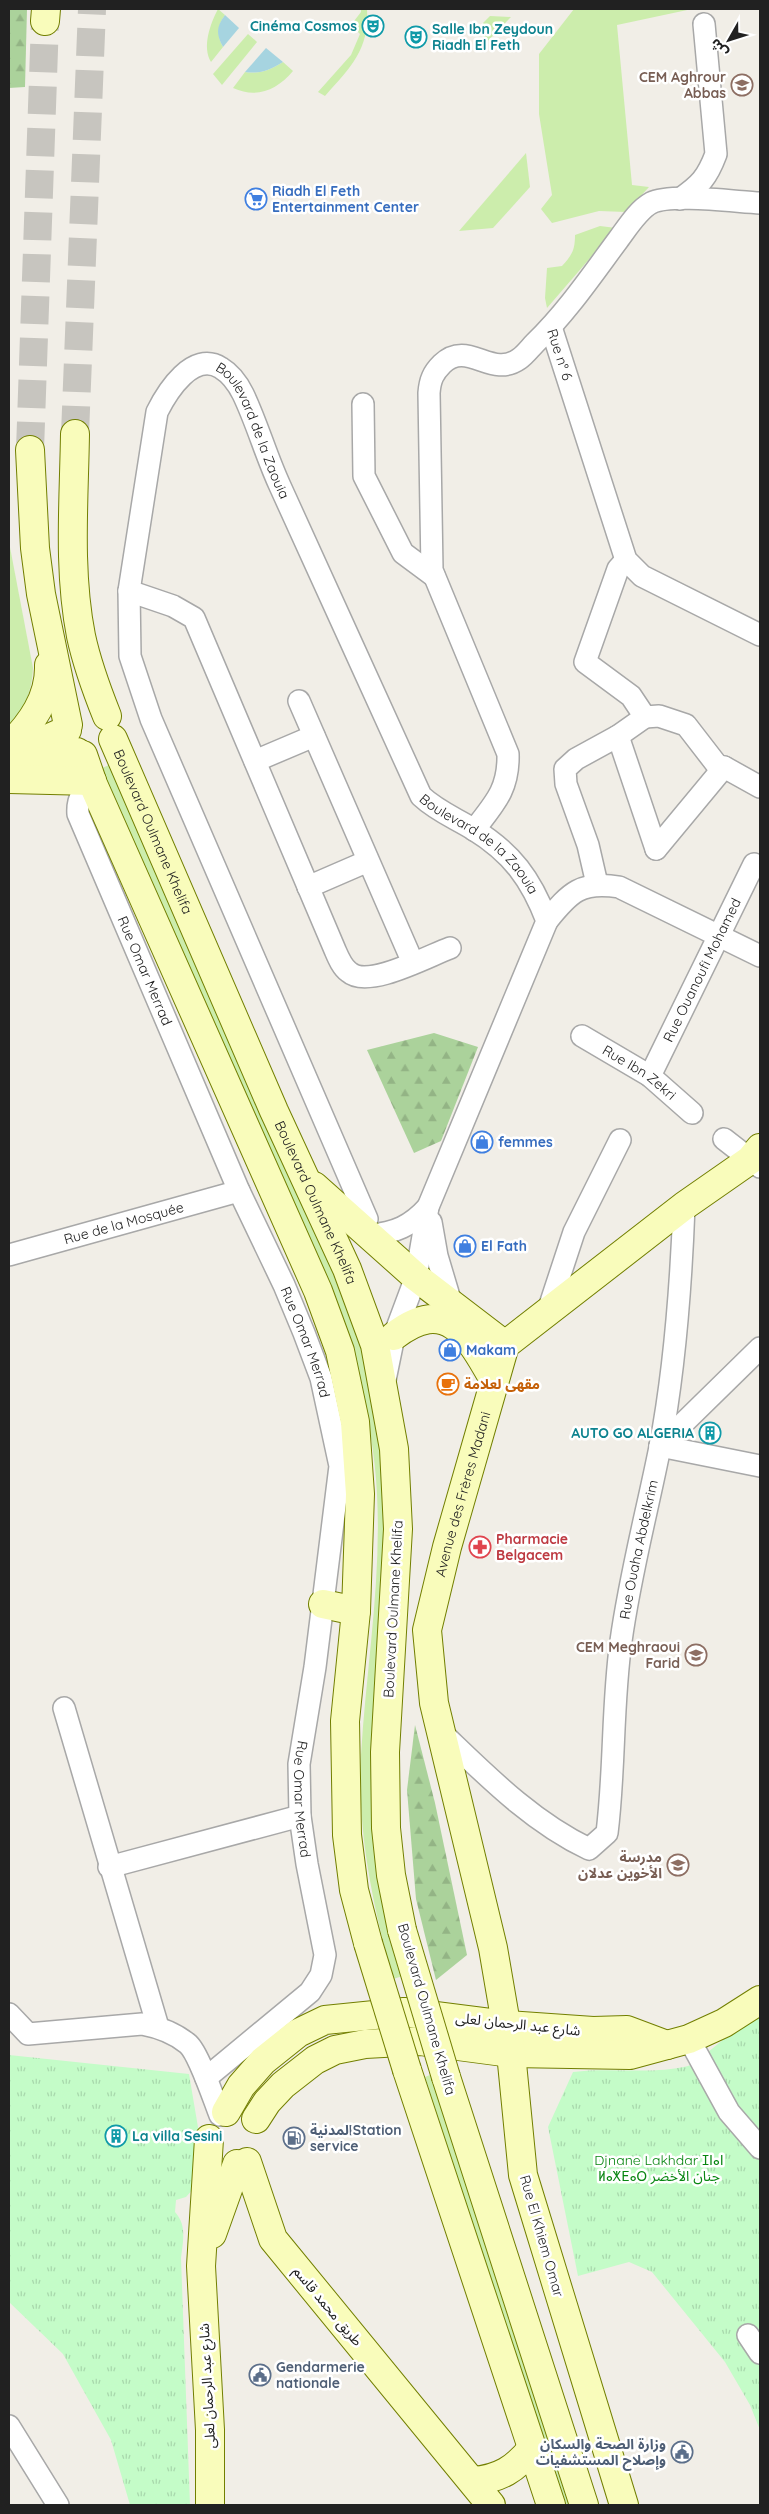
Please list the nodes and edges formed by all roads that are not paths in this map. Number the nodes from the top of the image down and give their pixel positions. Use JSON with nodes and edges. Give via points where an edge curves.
{"nodes":[{"id":1,"x":704,"y":24,"type":"dead end"},
{"id":2,"x":680,"y":199,"type":"junction"},
{"id":3,"x":760,"y":204,"type":"edge"},
{"id":4,"x":551,"y":327,"type":"junction"},
{"id":5,"x":363,"y":404,"type":"dead end"},
{"id":6,"x":75,"y":434,"type":"tunnel mouth"},
{"id":7,"x":30,"y":450,"type":"tunnel mouth"},
{"id":8,"x":626,"y":560,"type":"junction"},
{"id":9,"x":434,"y":576,"type":"junction"},
{"id":10,"x":129,"y":591,"type":"junction"},
{"id":11,"x":760,"y":634,"type":"edge"},
{"id":12,"x":49,"y":641,"type":"junction"},
{"id":13,"x":298,"y":700,"type":"dead end"},
{"id":14,"x":645,"y":717,"type":"junction"},
{"id":15,"x":110,"y":728,"type":"junction"},
{"id":16,"x":314,"y":736,"type":"junction"},
{"id":17,"x":618,"y":736,"type":"junction"},
{"id":18,"x":74,"y":741,"type":"junction"},
{"id":19,"x":9,"y":746,"type":"edge"},
{"id":20,"x":9,"y":756,"type":"edge"},
{"id":21,"x":255,"y":761,"type":"junction"},
{"id":22,"x":724,"y":767,"type":"junction"},
{"id":23,"x":9,"y":770,"type":"edge"},
{"id":24,"x":9,"y":779,"type":"edge"},
{"id":25,"x":93,"y":783,"type":"junction"},
{"id":26,"x":760,"y":787,"type":"edge"},
{"id":27,"x":474,"y":830,"type":"junction"},
{"id":28,"x":368,"y":861,"type":"junction"},
{"id":29,"x":754,"y":864,"type":"dead end"},
{"id":30,"x":597,"y":884,"type":"junction"},
{"id":31,"x":308,"y":887,"type":"junction"},
{"id":32,"x":547,"y":921,"type":"junction"},
{"id":33,"x":719,"y":935,"type":"junction"},
{"id":34,"x":450,"y":948,"type":"dead end"},
{"id":35,"x":760,"y":956,"type":"edge"},
{"id":36,"x":413,"y":963,"type":"junction"},
{"id":37,"x":582,"y":1036,"type":"dead end"},
{"id":38,"x":650,"y":1076,"type":"junction"},
{"id":39,"x":692,"y":1113,"type":"dead end"},
{"id":40,"x":724,"y":1139,"type":"dead end"},
{"id":41,"x":620,"y":1140,"type":"dead end"},
{"id":42,"x":757,"y":1158,"type":"edge"},
{"id":43,"x":306,"y":1180,"type":"junction"},
{"id":44,"x":239,"y":1191,"type":"junction"},
{"id":45,"x":684,"y":1206,"type":"junction"},
{"id":46,"x":428,"y":1207,"type":"junction"},
{"id":47,"x":369,"y":1227,"type":"junction"},
{"id":48,"x":9,"y":1255,"type":"edge"},
{"id":49,"x":416,"y":1277,"type":"junction"},
{"id":50,"x":451,"y":1304,"type":"junction"},
{"id":51,"x":548,"y":1311,"type":"junction"},
{"id":52,"x":394,"y":1336,"type":"junction"},
{"id":53,"x":505,"y":1345,"type":"junction"},
{"id":54,"x":760,"y":1348,"type":"edge"},
{"id":55,"x":494,"y":1380,"type":"junction"},
{"id":56,"x":384,"y":1386,"type":"junction"},
{"id":57,"x":660,"y":1446,"type":"junction"},
{"id":58,"x":760,"y":1466,"type":"edge"},
{"id":59,"x":323,"y":1604,"type":"junction"},
{"id":60,"x":356,"y":1611,"type":"junction"},
{"id":61,"x":64,"y":1708,"type":"dead end"},
{"id":62,"x":442,"y":1733,"type":"junction"},
{"id":63,"x":300,"y":1816,"type":"junction"},
{"id":64,"x":109,"y":1867,"type":"junction"},
{"id":65,"x":496,"y":1960,"type":"joint"},
{"id":66,"x":760,"y":2000,"type":"edge"},
{"id":67,"x":9,"y":2014,"type":"edge"},
{"id":68,"x":506,"y":2024,"type":"junction"},
{"id":69,"x":158,"y":2027,"type":"junction"},
{"id":70,"x":678,"y":2042,"type":"junction"},
{"id":71,"x":511,"y":2053,"type":"junction"},
{"id":72,"x":206,"y":2078,"type":"junction"},
{"id":73,"x":256,"y":2119,"type":"junction"},
{"id":74,"x":218,"y":2122,"type":"junction"},
{"id":75,"x":760,"y":2148,"type":"edge"},
{"id":76,"x":242,"y":2163,"type":"junction"},
{"id":77,"x":221,"y":2208,"type":"junction"},
{"id":78,"x":272,"y":2239,"type":"junction"},
{"id":79,"x":201,"y":2266,"type":"junction"},
{"id":80,"x":748,"y":2335,"type":"dead end"},
{"id":81,"x":760,"y":2353,"type":"edge"},
{"id":82,"x":9,"y":2426,"type":"edge"},
{"id":83,"x":532,"y":2448,"type":"junction"},
{"id":84,"x":472,"y":2481,"type":"junction"},
{"id":85,"x":620,"y":2502,"type":"edge"},
{"id":86,"x":58,"y":2505,"type":"edge"},
{"id":87,"x":210,"y":2505,"type":"edge"},
{"id":88,"x":491,"y":2505,"type":"edge"},
{"id":89,"x":552,"y":2505,"type":"edge"},
{"id":90,"x":584,"y":2505,"type":"edge"}],
"edges":[{"from":1,"to":2,"type":"street","via":[[716,154],[700,185]]},
{"from":2,"to":3,"type":"street","name":"Rue n° 6"},
{"from":2,"to":4,"type":"street","name":"Rue n° 6","via":[[651,203],[644,208]]},
{"from":4,"to":8,"type":"street","name":"Rue n° 6"},
{"from":4,"to":9,"type":"street","via":[[520,358],[505,366],[458,355],[448,358],[431,378]]},
{"from":5,"to":9,"type":"street","via":[[364,476],[403,553]]},
{"from":6,"to":15,"type":"main road","name":"Boulevard Oulmane Khelifa","via":[[75,588],[81,636]]},
{"from":7,"to":12,"type":"main road","via":[[35,548]]},
{"from":8,"to":11,"type":"street","name":"Rue n° 6","via":[[642,576]]},
{"from":8,"to":14,"type":"street","via":[[618,569],[585,662],[631,696]]},
{"from":9,"to":27,"type":"street","via":[[508,754],[509,771],[502,794]]},
{"from":10,"to":21,"type":"street","via":[[173,606],[194,618]]},
{"from":10,"to":27,"type":"street","name":"Boulevard de la Zaouia","via":[[157,412],[168,390],[185,372],[202,365],[220,367],[233,378],[243,395],[268,460],[421,796],[434,809]]},
{"from":10,"to":47,"type":"street","name":"Boulevard de la Zaouia","via":[[130,656],[151,719]]},
{"from":12,"to":18,"type":"main road"},
{"from":12,"to":19,"type":"main road","via":[[49,670],[38,711]]},
{"from":13,"to":16,"type":"street"},
{"from":14,"to":17,"type":"street"},
{"from":14,"to":22,"type":"street","via":[[659,716],[686,725],[720,769]]},
{"from":15,"to":18,"type":"main road","via":[[110,747],[98,756]]},
{"from":15,"to":18,"type":"main road","via":[[102,712],[89,709],[76,714]]},
{"from":15,"to":43,"type":"main road","name":"Boulevard Oulmane Khelifa"},
{"from":16,"to":21,"type":"street"},
{"from":16,"to":28,"type":"street"},
{"from":17,"to":22,"type":"street","via":[[656,849]]},
{"from":17,"to":30,"type":"street","via":[[576,759],[565,770],[564,776],[588,845]]},
{"from":18,"to":20,"type":"main road"},
{"from":18,"to":23,"type":"main road"},
{"from":18,"to":25,"type":"main road"},
{"from":21,"to":31,"type":"street"},
{"from":22,"to":26,"type":"street"},
{"from":24,"to":25,"type":"main road"},
{"from":25,"to":44,"type":"street","name":"Rue Omar Merrad","via":[[82,793],[78,814]]},
{"from":25,"to":60,"type":"main road","via":[[318,1291],[340,1351],[355,1422],[360,1494]]},
{"from":27,"to":32,"type":"street","name":"Boulevard de la Zaouia","via":[[510,858],[535,890]]},
{"from":28,"to":31,"type":"street"},
{"from":28,"to":36,"type":"street"},
{"from":29,"to":33,"type":"street","name":"Rue Ouanoufi Mohamed"},
{"from":30,"to":32,"type":"street","via":[[565,898]]},
{"from":30,"to":33,"type":"street","via":[[619,887]]},
{"from":31,"to":36,"type":"street","via":[[338,956],[349,973],[361,978],[376,977]]},
{"from":32,"to":46,"type":"street"},
{"from":33,"to":35,"type":"street"},
{"from":33,"to":38,"type":"street","name":"Rue Ouanoufi Mohamed"},
{"from":34,"to":36,"type":"street"},
{"from":37,"to":38,"type":"street","name":"Rue Ibn Zekri"},
{"from":38,"to":39,"type":"street","name":"Rue Ibn Zekri"},
{"from":40,"to":42,"type":"street"},
{"from":41,"to":51,"type":"street","via":[[574,1232]]},
{"from":42,"to":45,"type":"main road"},
{"from":43,"to":47,"type":"main road"},
{"from":43,"to":56,"type":"main road","name":"Boulevard Oulmane Khelifa","via":[[346,1269],[374,1345]]},
{"from":44,"to":48,"type":"street","name":"Rue de la Mosquée"},
{"from":44,"to":59,"type":"street","name":"Rue Omar Merrad","via":[[284,1285],[321,1378],[340,1466]]},
{"from":45,"to":51,"type":"main road"},
{"from":45,"to":57,"type":"street","name":"Rue Ouaha Abdelkrim","via":[[681,1297]]},
{"from":46,"to":47,"type":"street","via":[[403,1229],[387,1234]]},
{"from":46,"to":49,"type":"street"},
{"from":46,"to":50,"type":"street","via":[[437,1256]]},
{"from":47,"to":49,"type":"main road"},
{"from":49,"to":50,"type":"main road"},
{"from":49,"to":52,"type":"street"},
{"from":50,"to":53,"type":"main road"},
{"from":51,"to":53,"type":"main road"},
{"from":52,"to":55,"type":"main road","via":[[421,1319],[441,1320],[465,1334]]},
{"from":52,"to":56,"type":"street"},
{"from":53,"to":55,"type":"main road","name":"Avenue des Frères Madani"},
{"from":54,"to":57,"type":"street"},
{"from":55,"to":62,"type":"main road","name":"Avenue des Frères Madani","via":[[426,1630],[434,1703]]},
{"from":56,"to":90,"type":"main road","name":"Boulevard Oulmane Khelifa","bridge":true,"via":[[394,1449],[398,1529],[386,1752],[386,1828],[391,1876],[402,1930],[446,2077]]},
{"from":57,"to":58,"type":"street"},
{"from":57,"to":62,"type":"street","name":"Rue Ouaha Abdelkrim","via":[[621,1639],[614,1699],[607,1833],[589,1849],[575,1842],[530,1814]]},
{"from":59,"to":60,"type":"main road"},
{"from":59,"to":63,"type":"street","name":"Rue Omar Merrad","via":[[300,1764]]},
{"from":60,"to":83,"type":"main road","bridge":true,"via":[[345,1721],[347,1836],[354,1890],[406,2070]]},
{"from":61,"to":64,"type":"street"},
{"from":62,"to":65,"type":"main road","name":"Avenue des Frères Madani"},
{"from":63,"to":64,"type":"street"},
{"from":63,"to":72,"type":"street","name":"Rue Omar Merrad","via":[[323,1944],[322,1970],[310,1992]]},
{"from":64,"to":69,"type":"street"},
{"from":65,"to":68,"type":"main road","name":"Rue El Khiem Omar"},
{"from":66,"to":70,"type":"main road","name":"شارع عبد الرحمان لعلى","via":[[724,2024]]},
{"from":67,"to":69,"type":"street","via":[[28,2034],[142,2024]]},
{"from":68,"to":70,"type":"main road","name":"شارع عبد الرحمان لعلى","via":[[593,2031],[627,2030]]},
{"from":68,"to":71,"type":"main road","name":"Rue El Khiem Omar"},
{"from":68,"to":74,"type":"main road","name":"شارع عبد الرحمان لعلى","via":[[404,2012],[325,2020],[298,2033],[264,2061],[241,2086]]},
{"from":69,"to":72,"type":"street","via":[[190,2045]]},
{"from":70,"to":71,"type":"main road","name":"شارع عبد الرحمان لعلى","via":[[630,2055]]},
{"from":70,"to":75,"type":"street"},
{"from":71,"to":73,"type":"main road","name":"شارع عبد الرحمان لعلى","via":[[420,2041],[365,2044],[336,2050],[315,2060],[283,2085]]},
{"from":71,"to":85,"type":"main road","name":"Rue El Khiem Omar","via":[[523,2175]]},
{"from":72,"to":74,"type":"street"},
{"from":73,"to":74,"type":"main road","via":[[242,2111]]},
{"from":73,"to":76,"type":"main road","name":"شارع عبد الرحمان لعلى","via":[[262,2143],[254,2157]]},
{"from":74,"to":76,"type":"main road","via":[[211,2149],[227,2163]]},
{"from":74,"to":79,"type":"main road","name":"شارع عبد الرحمان لعلى"},
{"from":76,"to":77,"type":"main road","name":"شارع عبد الرحمان لعلى"},
{"from":76,"to":78,"type":"main road","name":"طريق محمد قاسم"},
{"from":77,"to":78,"type":"main road","via":[[244,2204]]},
{"from":77,"to":79,"type":"main road","name":"شارع عبد الرحمان لعلى"},
{"from":78,"to":84,"type":"main road","name":"طريق محمد قاسم"},
{"from":79,"to":87,"type":"main road","name":"شارع عبد الرحمان لعلى","via":[[210,2430]]},
{"from":80,"to":81,"type":"street"},
{"from":82,"to":86,"type":"street"},
{"from":83,"to":84,"type":"main road","via":[[513,2469],[493,2478]]},
{"from":83,"to":89,"type":"main road"},
{"from":84,"to":88,"type":"main road","name":"طريق محمد قاسم"}]}
